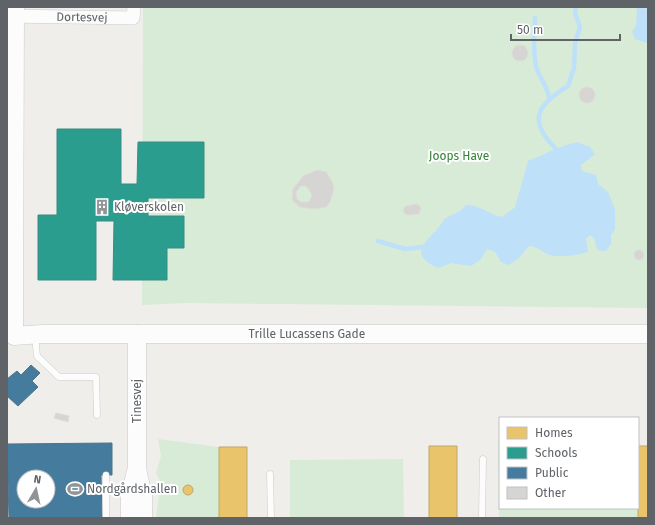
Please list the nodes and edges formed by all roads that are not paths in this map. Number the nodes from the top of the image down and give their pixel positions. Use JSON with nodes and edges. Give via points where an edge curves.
{"nodes":[{"id":1,"x":134,"y":12,"type":"edge"},
{"id":2,"x":12,"y":13,"type":"edge"},
{"id":3,"x":35,"y":334,"type":"junction"},
{"id":4,"x":137,"y":334,"type":"junction"},
{"id":5,"x":648,"y":334,"type":"edge"},
{"id":6,"x":10,"y":335,"type":"edge"},
{"id":7,"x":97,"y":415,"type":"dead end"},
{"id":8,"x":483,"y":459,"type":"dead end"},
{"id":9,"x":137,"y":469,"type":"junction"},
{"id":10,"x":270,"y":474,"type":"dead end"},
{"id":11,"x":106,"y":475,"type":"dead end"},
{"id":12,"x":106,"y":518,"type":"edge"},
{"id":13,"x":130,"y":518,"type":"edge"},
{"id":14,"x":142,"y":518,"type":"edge"},
{"id":15,"x":271,"y":518,"type":"edge"},
{"id":16,"x":482,"y":518,"type":"edge"}],
"edges":[{"from":1,"to":2,"type":"street","name":"Dortesvej"},
{"from":2,"to":6,"type":"street"},
{"from":3,"to":4,"type":"street","name":"Trille Lucassens Gade"},
{"from":3,"to":6,"type":"street","name":"Trille Lucassens Gade"},
{"from":3,"to":7,"type":"lane","via":[[37,356],[59,377],[96,377]]},
{"from":4,"to":5,"type":"street","name":"Trille Lucassens Gade"},
{"from":4,"to":9,"type":"street","name":"Tinesvej"},
{"from":8,"to":16,"type":"lane"},
{"from":9,"to":13,"type":"street","name":"Tinesvej","via":[[130,496]]},
{"from":9,"to":14,"type":"street","name":"Tinesvej","via":[[143,496]]},
{"from":10,"to":15,"type":"lane"},
{"from":11,"to":12,"type":"lane"}]}
